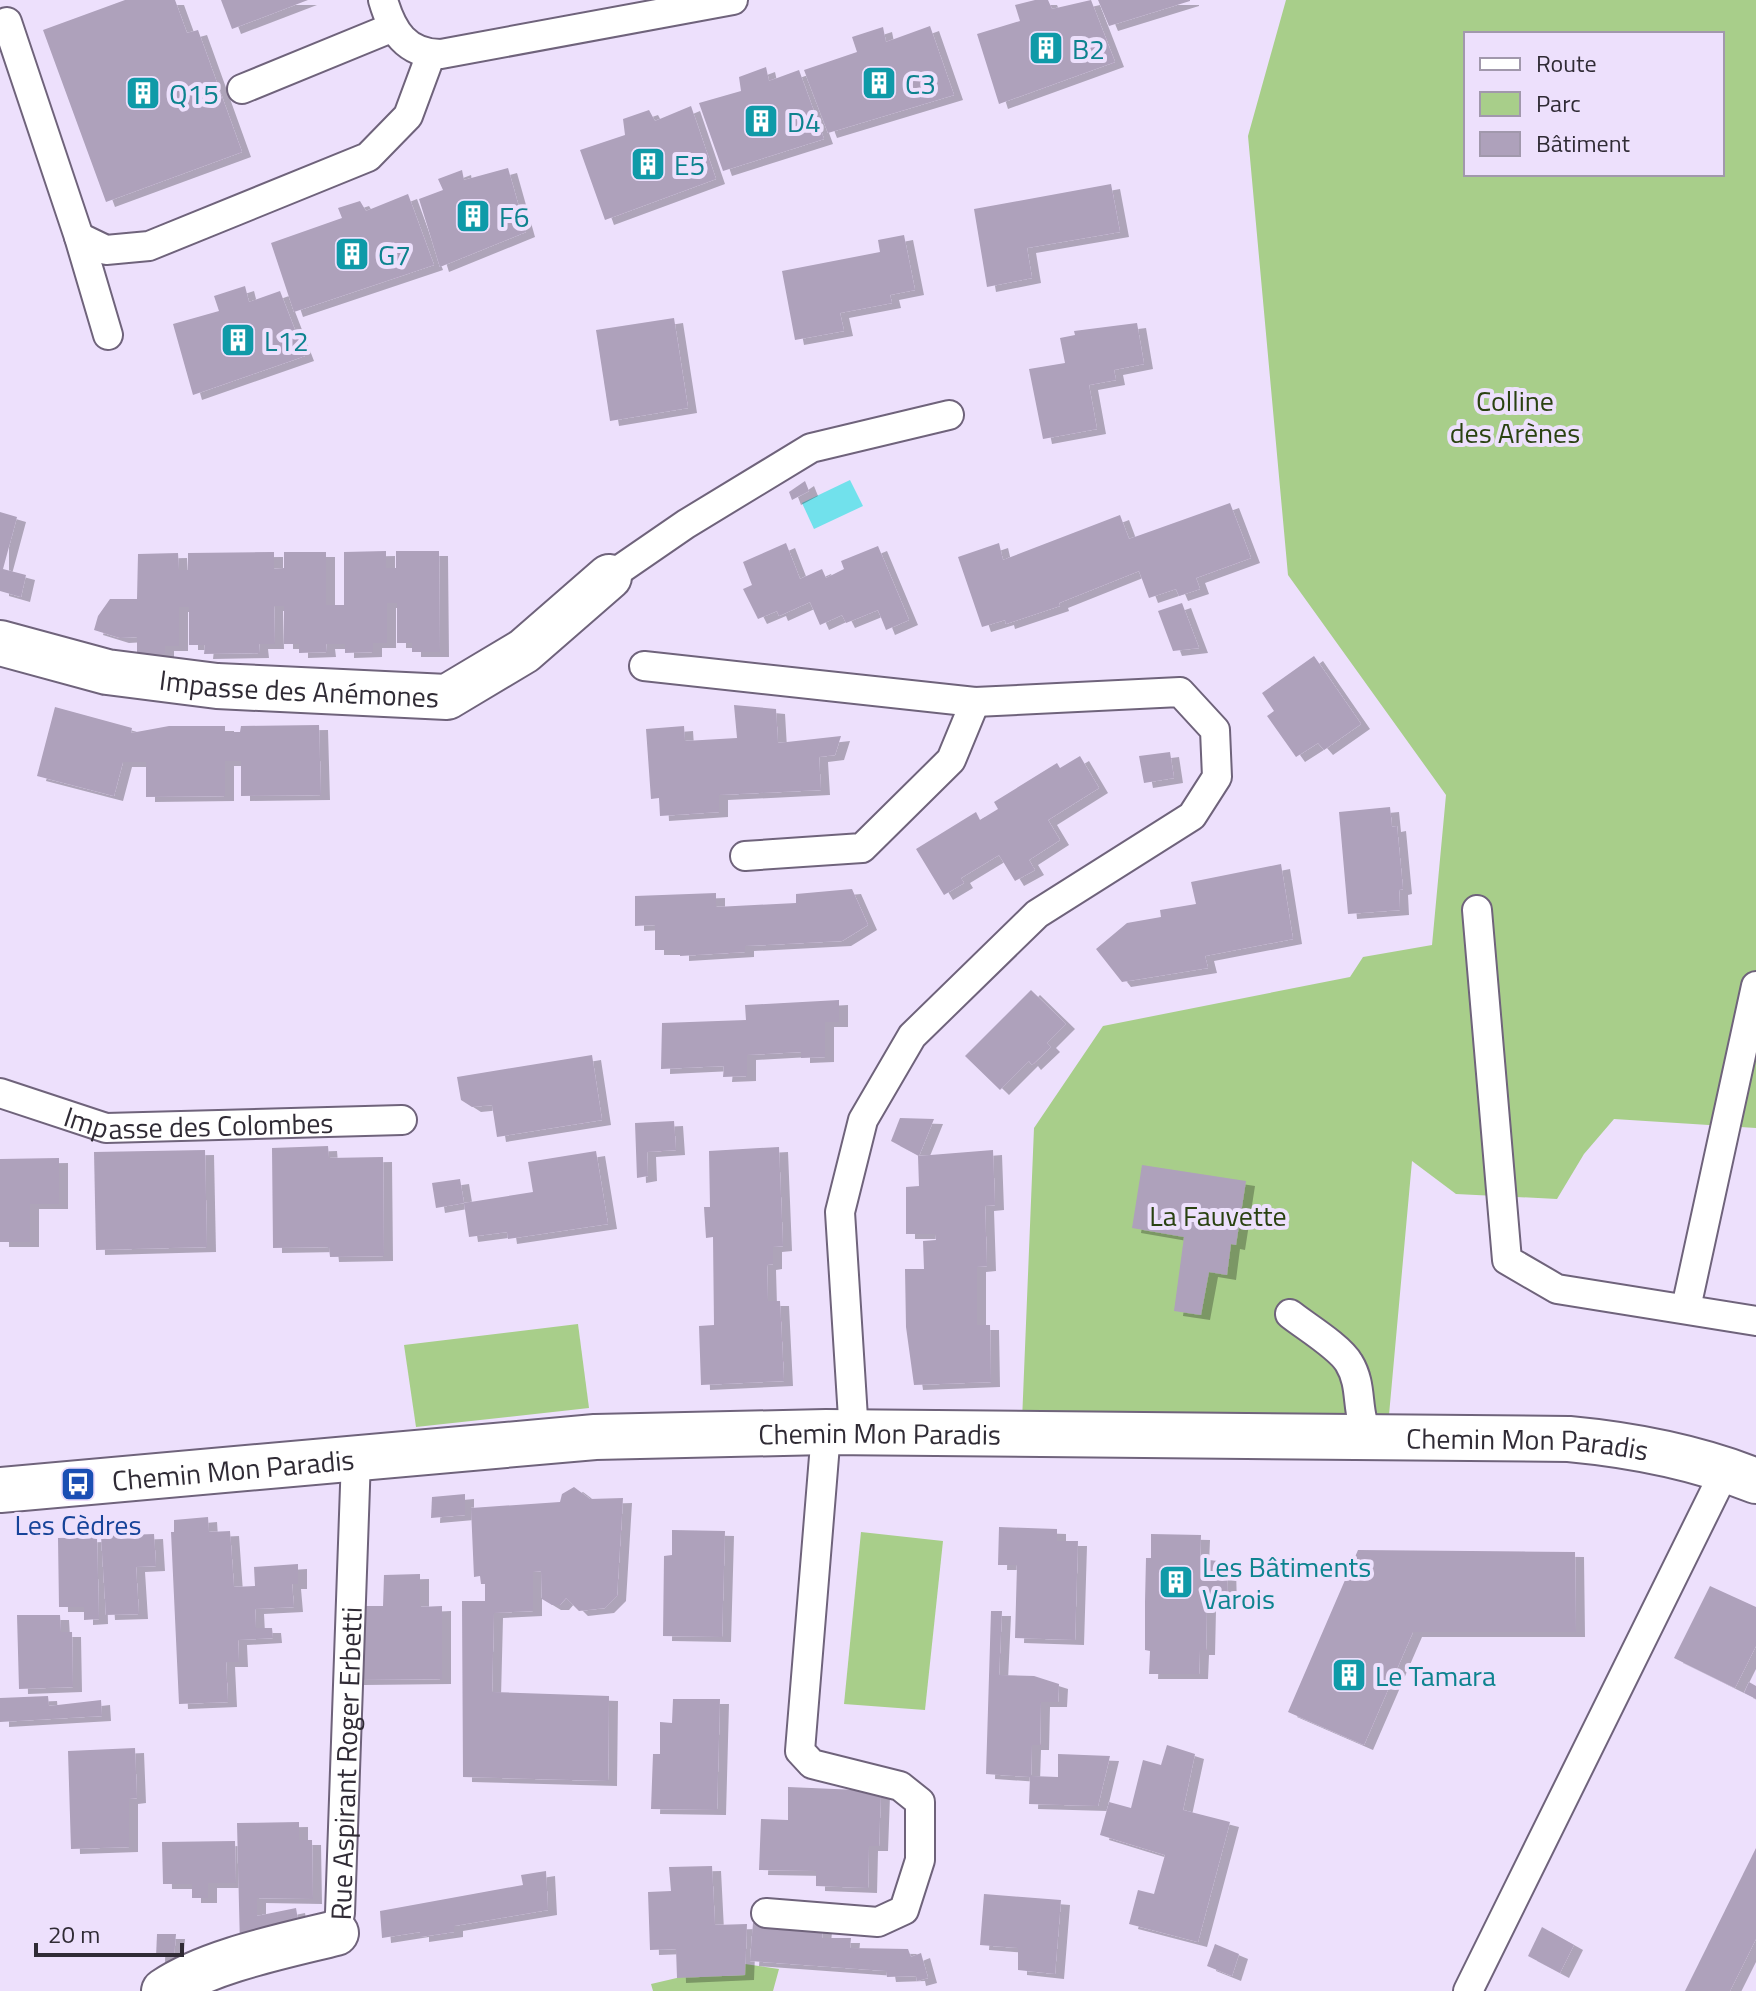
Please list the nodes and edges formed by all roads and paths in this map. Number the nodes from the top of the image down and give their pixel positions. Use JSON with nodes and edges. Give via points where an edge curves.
{"nodes":[{"id":1,"x":383,"y":0,"type":"edge"},
{"id":2,"x":733,"y":0,"type":"edge"},
{"id":3,"x":7,"y":22,"type":"dead end"},
{"id":4,"x":391,"y":28,"type":"junction"},
{"id":5,"x":431,"y":54,"type":"junction"},
{"id":6,"x":242,"y":89,"type":"dead end"},
{"id":7,"x":79,"y":237,"type":"junction"},
{"id":8,"x":108,"y":335,"type":"dead end"},
{"id":9,"x":949,"y":415,"type":"dead end"},
{"id":10,"x":609,"y":577,"type":"joint"},
{"id":11,"x":0,"y":643,"type":"edge"},
{"id":12,"x":644,"y":666,"type":"dead end"},
{"id":13,"x":975,"y":702,"type":"junction"},
{"id":14,"x":745,"y":856,"type":"dead end"},
{"id":15,"x":1477,"y":910,"type":"dead end"},
{"id":16,"x":1756,"y":986,"type":"edge"},
{"id":17,"x":0,"y":1093,"type":"edge"},
{"id":18,"x":402,"y":1120,"type":"dead end"},
{"id":19,"x":1686,"y":1308,"type":"junction"},
{"id":20,"x":1290,"y":1314,"type":"dead end"},
{"id":21,"x":1756,"y":1321,"type":"edge"},
{"id":22,"x":840,"y":1433,"type":"junction"},
{"id":23,"x":1372,"y":1439,"type":"junction"},
{"id":24,"x":356,"y":1458,"type":"junction"},
{"id":25,"x":1741,"y":1475,"type":"edge"},
{"id":26,"x":0,"y":1490,"type":"edge"},
{"id":27,"x":766,"y":1913,"type":"dead end"},
{"id":28,"x":336,"y":1933,"type":"joint"},
{"id":29,"x":164,"y":1991,"type":"edge"},
{"id":30,"x":1468,"y":1991,"type":"edge"}],
"edges":[{"from":1,"to":4,"type":"lane"},
{"from":2,"to":5,"type":"lane"},
{"from":3,"to":7,"type":"lane"},
{"from":4,"to":5,"type":"lane","via":[[409,47]]},
{"from":4,"to":6,"type":"lane"},
{"from":5,"to":7,"type":"lane","via":[[408,116],[368,157],[149,246],[106,250]]},
{"from":7,"to":8,"type":"lane"},
{"from":9,"to":10,"type":"lane","via":[[811,448]]},
{"from":10,"to":11,"type":"street","name":"Impasse des Anémones","via":[[524,651],[447,697],[217,686],[107,672]]},
{"from":12,"to":13,"type":"lane"},
{"from":13,"to":14,"type":"lane","via":[[951,760],[862,848]]},
{"from":13,"to":22,"type":"lane","via":[[1180,692],[1215,730],[1217,777],[1192,816],[1025,925],[912,1036],[863,1120],[840,1212]]},
{"from":15,"to":19,"type":"lane","via":[[1507,1260],[1557,1289]]},
{"from":16,"to":19,"type":"lane"},
{"from":17,"to":18,"type":"lane","name":"Impasse des Colombes","via":[[106,1128]]},
{"from":19,"to":21,"type":"lane"},
{"from":20,"to":23,"type":"lane","via":[[1348,1360],[1360,1391],[1361,1426]]},
{"from":22,"to":23,"type":"street","name":"Chemin Mon Paradis"},
{"from":22,"to":24,"type":"street","name":"Chemin Mon Paradis","via":[[595,1437]]},
{"from":22,"to":27,"type":"lane","via":[[800,1751],[812,1764],[900,1786],[920,1802],[920,1860],[904,1910],[878,1922]]},
{"from":23,"to":25,"type":"street","name":"Chemin Mon Paradis","via":[[1569,1439],[1630,1445]]},
{"from":24,"to":26,"type":"street","name":"Chemin Mon Paradis"},
{"from":24,"to":28,"type":"lane","name":"Rue Aspirant Roger Erbetti"},
{"from":25,"to":30,"type":"lane"},
{"from":28,"to":29,"type":"street","name":"Rue Aspirant Roger Erbetti","via":[[178,1981]]}]}
